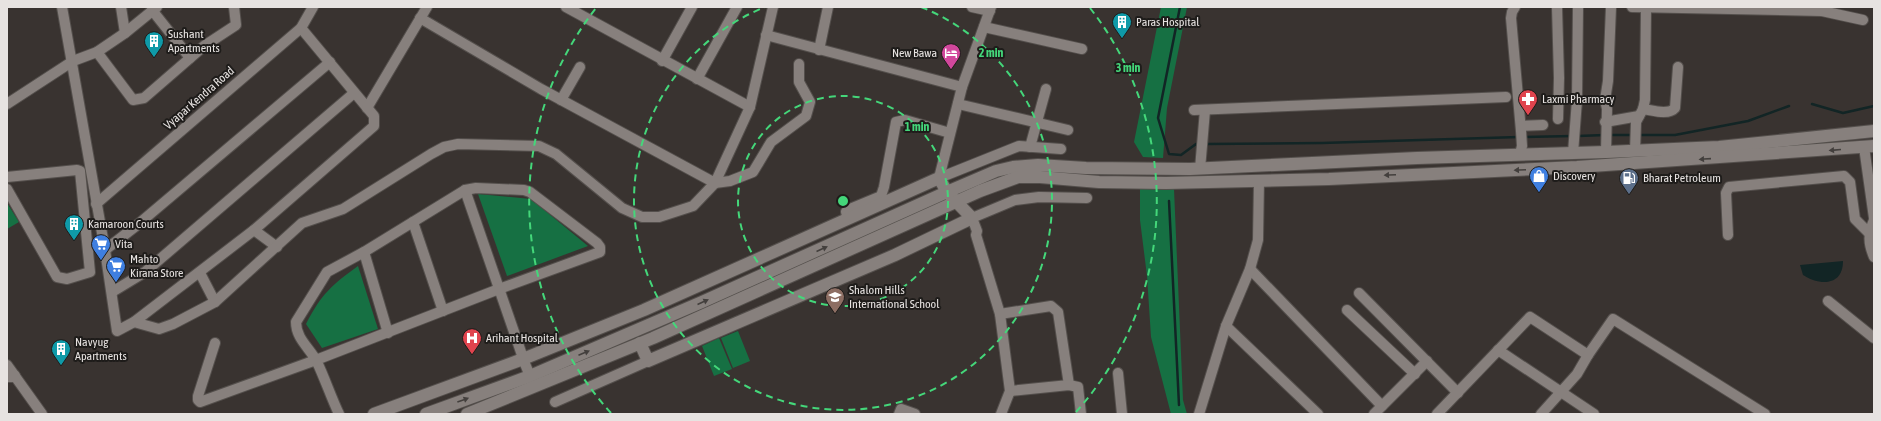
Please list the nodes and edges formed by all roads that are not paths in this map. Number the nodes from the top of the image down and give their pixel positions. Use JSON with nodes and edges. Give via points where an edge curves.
{"nodes":[{"id":1,"x":62,"y":7,"type":"edge"},
{"id":2,"x":121,"y":7,"type":"edge"},
{"id":3,"x":234,"y":7,"type":"edge"},
{"id":4,"x":313,"y":7,"type":"edge"},
{"id":5,"x":427,"y":7,"type":"edge"},
{"id":6,"x":566,"y":7,"type":"edge"},
{"id":7,"x":692,"y":7,"type":"edge"},
{"id":8,"x":737,"y":7,"type":"edge"},
{"id":9,"x":773,"y":7,"type":"edge"},
{"id":10,"x":828,"y":7,"type":"edge"},
{"id":11,"x":972,"y":7,"type":"edge"},
{"id":12,"x":1515,"y":7,"type":"edge"},
{"id":13,"x":1557,"y":7,"type":"edge"},
{"id":14,"x":1578,"y":7,"type":"edge"},
{"id":15,"x":1611,"y":7,"type":"edge"},
{"id":16,"x":1632,"y":7,"type":"edge"},
{"id":17,"x":1646,"y":8,"type":"edge"},
{"id":18,"x":1762,"y":8,"type":"edge"},
{"id":19,"x":155,"y":9,"type":"edge"},
{"id":20,"x":990,"y":9,"type":"edge"},
{"id":21,"x":420,"y":18,"type":"junction"},
{"id":22,"x":1862,"y":20,"type":"dead end"},
{"id":23,"x":984,"y":27,"type":"junction"},
{"id":24,"x":301,"y":28,"type":"junction"},
{"id":25,"x":125,"y":33,"type":"junction"},
{"id":26,"x":766,"y":35,"type":"junction"},
{"id":27,"x":1082,"y":49,"type":"dead end"},
{"id":28,"x":819,"y":50,"type":"junction"},
{"id":29,"x":97,"y":52,"type":"junction"},
{"id":30,"x":190,"y":58,"type":"junction"},
{"id":31,"x":72,"y":61,"type":"junction"},
{"id":32,"x":662,"y":61,"type":"junction"},
{"id":33,"x":330,"y":62,"type":"junction"},
{"id":34,"x":798,"y":64,"type":"dead end"},
{"id":35,"x":580,"y":67,"type":"dead end"},
{"id":36,"x":1678,"y":67,"type":"dead end"},
{"id":37,"x":696,"y":79,"type":"junction"},
{"id":38,"x":962,"y":87,"type":"junction"},
{"id":39,"x":1046,"y":89,"type":"dead end"},
{"id":40,"x":354,"y":93,"type":"junction"},
{"id":41,"x":1506,"y":97,"type":"dead end"},
{"id":42,"x":561,"y":100,"type":"junction"},
{"id":43,"x":7,"y":104,"type":"edge"},
{"id":44,"x":958,"y":104,"type":"junction"},
{"id":45,"x":750,"y":107,"type":"junction"},
{"id":46,"x":367,"y":108,"type":"junction"},
{"id":47,"x":1194,"y":110,"type":"dead end"},
{"id":48,"x":1205,"y":110,"type":"junction"},
{"id":49,"x":1639,"y":116,"type":"junction"},
{"id":50,"x":1558,"y":119,"type":"dead end"},
{"id":51,"x":1036,"y":123,"type":"junction"},
{"id":52,"x":1543,"y":126,"type":"dead end"},
{"id":53,"x":1521,"y":128,"type":"junction"},
{"id":54,"x":1068,"y":130,"type":"dead end"},
{"id":55,"x":1605,"y":131,"type":"junction"},
{"id":56,"x":1874,"y":131,"type":"edge"},
{"id":57,"x":950,"y":133,"type":"junction"},
{"id":58,"x":1635,"y":144,"type":"junction"},
{"id":59,"x":1030,"y":147,"type":"junction"},
{"id":60,"x":1574,"y":147,"type":"junction"},
{"id":61,"x":1869,"y":147,"type":"edge"},
{"id":62,"x":1061,"y":149,"type":"dead end"},
{"id":63,"x":1521,"y":150,"type":"junction"},
{"id":64,"x":1606,"y":152,"type":"junction"},
{"id":65,"x":1200,"y":168,"type":"junction"},
{"id":66,"x":7,"y":177,"type":"edge"},
{"id":67,"x":1872,"y":177,"type":"edge"},
{"id":68,"x":939,"y":178,"type":"junction"},
{"id":69,"x":1259,"y":180,"type":"junction"},
{"id":70,"x":715,"y":183,"type":"junction"},
{"id":71,"x":7,"y":189,"type":"edge"},
{"id":72,"x":465,"y":190,"type":"junction"},
{"id":73,"x":947,"y":192,"type":"junction"},
{"id":74,"x":1087,"y":198,"type":"dead end"},
{"id":75,"x":957,"y":202,"type":"junction"},
{"id":76,"x":96,"y":204,"type":"junction"},
{"id":77,"x":848,"y":219,"type":"junction"},
{"id":78,"x":969,"y":219,"type":"junction"},
{"id":79,"x":1874,"y":219,"type":"edge"},
{"id":80,"x":413,"y":222,"type":"junction"},
{"id":81,"x":254,"y":230,"type":"junction"},
{"id":82,"x":1868,"y":233,"type":"junction"},
{"id":83,"x":1728,"y":235,"type":"dead end"},
{"id":84,"x":276,"y":247,"type":"junction"},
{"id":85,"x":105,"y":250,"type":"junction"},
{"id":86,"x":364,"y":252,"type":"junction"},
{"id":87,"x":1874,"y":257,"type":"edge"},
{"id":88,"x":1250,"y":269,"type":"junction"},
{"id":89,"x":200,"y":273,"type":"junction"},
{"id":90,"x":499,"y":289,"type":"junction"},
{"id":91,"x":112,"y":292,"type":"junction"},
{"id":92,"x":1359,"y":293,"type":"dead end"},
{"id":93,"x":1828,"y":301,"type":"dead end"},
{"id":94,"x":215,"y":302,"type":"junction"},
{"id":95,"x":1347,"y":310,"type":"dead end"},
{"id":96,"x":444,"y":311,"type":"junction"},
{"id":97,"x":1000,"y":314,"type":"junction"},
{"id":98,"x":134,"y":322,"type":"junction"},
{"id":99,"x":1226,"y":326,"type":"junction"},
{"id":100,"x":388,"y":332,"type":"junction"},
{"id":101,"x":1874,"y":338,"type":"edge"},
{"id":102,"x":215,"y":343,"type":"dead end"},
{"id":103,"x":640,"y":343,"type":"junction"},
{"id":104,"x":1498,"y":350,"type":"junction"},
{"id":105,"x":1588,"y":355,"type":"junction"},
{"id":106,"x":523,"y":357,"type":"junction"},
{"id":107,"x":316,"y":360,"type":"junction"},
{"id":108,"x":648,"y":361,"type":"junction"},
{"id":109,"x":1427,"y":361,"type":"junction"},
{"id":110,"x":7,"y":366,"type":"edge"},
{"id":111,"x":1118,"y":373,"type":"dead end"},
{"id":112,"x":1415,"y":374,"type":"junction"},
{"id":113,"x":11,"y":376,"type":"edge"},
{"id":114,"x":530,"y":376,"type":"junction"},
{"id":115,"x":1069,"y":385,"type":"junction"},
{"id":116,"x":1010,"y":391,"type":"junction"},
{"id":117,"x":1458,"y":392,"type":"junction"},
{"id":118,"x":1562,"y":392,"type":"junction"},
{"id":119,"x":555,"y":402,"type":"dead end"},
{"id":120,"x":1382,"y":406,"type":"junction"},
{"id":121,"x":1317,"y":413,"type":"edge"},
{"id":122,"x":42,"y":414,"type":"edge"},
{"id":123,"x":338,"y":414,"type":"edge"},
{"id":124,"x":374,"y":414,"type":"edge"},
{"id":125,"x":426,"y":414,"type":"edge"},
{"id":126,"x":467,"y":414,"type":"edge"},
{"id":127,"x":898,"y":414,"type":"edge"},
{"id":128,"x":915,"y":414,"type":"edge"},
{"id":129,"x":1001,"y":414,"type":"edge"},
{"id":130,"x":1081,"y":414,"type":"edge"},
{"id":131,"x":1122,"y":414,"type":"edge"},
{"id":132,"x":1199,"y":414,"type":"edge"},
{"id":133,"x":1374,"y":414,"type":"edge"},
{"id":134,"x":1437,"y":414,"type":"edge"},
{"id":135,"x":1541,"y":414,"type":"edge"},
{"id":136,"x":1594,"y":414,"type":"edge"},
{"id":137,"x":1765,"y":414,"type":"edge"}],
"edges":[{"from":1,"to":31,"type":"street"},
{"from":2,"to":25,"type":"street"},
{"from":3,"to":30,"type":"street","via":[[236,25]]},
{"from":4,"to":24,"type":"street","name":"Vyapar Kendra Road"},
{"from":5,"to":21,"type":"street"},
{"from":6,"to":32,"type":"street"},
{"from":7,"to":32,"type":"street"},
{"from":8,"to":37,"type":"street"},
{"from":9,"to":26,"type":"street"},
{"from":10,"to":28,"type":"street"},
{"from":11,"to":20,"type":"street"},
{"from":12,"to":53,"type":"street","via":[[1511,18]]},
{"from":13,"to":50,"type":"street"},
{"from":14,"to":60,"type":"street"},
{"from":15,"to":55,"type":"street"},
{"from":16,"to":17,"type":"street"},
{"from":17,"to":18,"type":"street"},
{"from":17,"to":49,"type":"street","via":[[1645,100]]},
{"from":18,"to":22,"type":"street","via":[[1822,11]]},
{"from":19,"to":25,"type":"street"},
{"from":19,"to":30,"type":"street"},
{"from":20,"to":23,"type":"street"},
{"from":21,"to":42,"type":"street"},
{"from":21,"to":46,"type":"street"},
{"from":23,"to":27,"type":"street"},
{"from":23,"to":38,"type":"street"},
{"from":24,"to":33,"type":"street"},
{"from":24,"to":76,"type":"street","name":"Vyapar Kendra Road"},
{"from":25,"to":29,"type":"street"},
{"from":26,"to":28,"type":"street"},
{"from":26,"to":45,"type":"street"},
{"from":28,"to":38,"type":"street"},
{"from":29,"to":30,"type":"street","via":[[132,100],[144,98]]},
{"from":29,"to":31,"type":"street"},
{"from":31,"to":43,"type":"street"},
{"from":31,"to":76,"type":"street"},
{"from":32,"to":37,"type":"street"},
{"from":33,"to":40,"type":"street"},
{"from":33,"to":85,"type":"street"},
{"from":34,"to":70,"type":"street","via":[[799,82],[810,102],[806,116],[771,142],[753,172],[730,181]]},
{"from":35,"to":42,"type":"street"},
{"from":36,"to":49,"type":"street","via":[[1675,108],[1672,111]]},
{"from":37,"to":45,"type":"street"},
{"from":38,"to":44,"type":"street"},
{"from":39,"to":51,"type":"street"},
{"from":40,"to":46,"type":"street"},
{"from":40,"to":91,"type":"street","via":[[145,272]]},
{"from":41,"to":48,"type":"street"},
{"from":42,"to":70,"type":"street"},
{"from":44,"to":51,"type":"street"},
{"from":44,"to":57,"type":"street"},
{"from":45,"to":70,"type":"street"},
{"from":46,"to":81,"type":"street","via":[[374,116],[374,126]]},
{"from":47,"to":48,"type":"street"},
{"from":48,"to":65,"type":"street"},
{"from":49,"to":55,"type":"street"},
{"from":49,"to":58,"type":"street"},
{"from":51,"to":54,"type":"street"},
{"from":51,"to":59,"type":"street"},
{"from":52,"to":53,"type":"street"},
{"from":53,"to":63,"type":"street"},
{"from":55,"to":64,"type":"street"},
{"from":56,"to":58,"type":"main road","via":[[1719,146]]},
{"from":57,"to":68,"type":"street"},
{"from":57,"to":77,"type":"street","via":[[905,120],[896,122],[884,187],[880,196],[846,212]]},
{"from":58,"to":64,"type":"main road"},
{"from":59,"to":62,"type":"street"},
{"from":59,"to":68,"type":"street","via":[[1008,149]]},
{"from":60,"to":63,"type":"main road"},
{"from":60,"to":64,"type":"main road"},
{"from":61,"to":67,"type":"street"},
{"from":61,"to":69,"type":"main road","one_way":true,"via":[[1521,170]]},
{"from":63,"to":65,"type":"main road"},
{"from":65,"to":73,"type":"main road","via":[[1086,168],[1038,165],[1013,167],[996,171]]},
{"from":66,"to":71,"type":"street","via":[[80,171],[90,272],[67,279],[57,277]]},
{"from":67,"to":79,"type":"street"},
{"from":68,"to":73,"type":"main road"},
{"from":68,"to":77,"type":"main road"},
{"from":69,"to":75,"type":"main road","via":[[1166,183],[1018,177]]},
{"from":69,"to":88,"type":"street","via":[[1258,240]]},
{"from":70,"to":84,"type":"street","via":[[693,206],[659,217],[642,217],[622,208],[547,149],[539,146],[458,144],[444,147],[431,154],[343,209],[302,223]]},
{"from":72,"to":80,"type":"street"},
{"from":72,"to":90,"type":"street"},
{"from":72,"to":90,"type":"street","via":[[476,188],[530,192],[600,247],[600,252]]},
{"from":73,"to":75,"type":"main road"},
{"from":114,"to":73,"type":"main road","one_way":true},
{"from":74,"to":78,"type":"street","via":[[1038,196],[1015,200]]},
{"from":75,"to":78,"type":"main road"},
{"from":75,"to":103,"type":"main road"},
{"from":76,"to":85,"type":"street"},
{"from":77,"to":106,"type":"main road","via":[[644,310]]},
{"from":78,"to":97,"type":"street","via":[[971,233],[976,235]]},
{"from":78,"to":108,"type":"main road","via":[[895,255]]},
{"from":79,"to":82,"type":"street"},
{"from":80,"to":86,"type":"street"},
{"from":80,"to":96,"type":"street"},
{"from":81,"to":84,"type":"street"},
{"from":81,"to":89,"type":"street"},
{"from":82,"to":83,"type":"street","via":[[1855,219],[1850,182],[1844,176],[1729,187],[1726,193]]},
{"from":82,"to":87,"type":"street"},
{"from":84,"to":94,"type":"street"},
{"from":85,"to":91,"type":"street"},
{"from":86,"to":100,"type":"street"},
{"from":86,"to":107,"type":"street","via":[[327,272],[296,322],[299,337]]},
{"from":88,"to":99,"type":"street"},
{"from":88,"to":120,"type":"street"},
{"from":89,"to":94,"type":"street"},
{"from":89,"to":98,"type":"street"},
{"from":90,"to":96,"type":"street"},
{"from":90,"to":106,"type":"street"},
{"from":91,"to":98,"type":"street","via":[[117,331]]},
{"from":92,"to":109,"type":"street"},
{"from":93,"to":101,"type":"street"},
{"from":94,"to":98,"type":"street","via":[[159,329]]},
{"from":95,"to":112,"type":"street"},
{"from":96,"to":100,"type":"street"},
{"from":97,"to":115,"type":"street","via":[[1052,306],[1058,312]]},
{"from":97,"to":116,"type":"street"},
{"from":99,"to":121,"type":"street"},
{"from":99,"to":132,"type":"street"},
{"from":100,"to":107,"type":"street"},
{"from":102,"to":107,"type":"street","via":[[198,396],[200,402]]},
{"from":103,"to":108,"type":"main road"},
{"from":103,"to":126,"type":"main road"},
{"from":104,"to":105,"type":"street","via":[[1530,317]]},
{"from":104,"to":117,"type":"street"},
{"from":104,"to":118,"type":"street"},
{"from":105,"to":118,"type":"street"},
{"from":105,"to":137,"type":"street","via":[[1613,319]]},
{"from":106,"to":114,"type":"street"},
{"from":106,"to":124,"type":"main road"},
{"from":107,"to":123,"type":"street"},
{"from":108,"to":119,"type":"street"},
{"from":109,"to":112,"type":"street"},
{"from":109,"to":117,"type":"street"},
{"from":110,"to":113,"type":"street"},
{"from":111,"to":131,"type":"street"},
{"from":112,"to":120,"type":"street"},
{"from":113,"to":122,"type":"street"},
{"from":125,"to":114,"type":"main road","one_way":true},
{"from":115,"to":116,"type":"street"},
{"from":115,"to":130,"type":"street","via":[[1078,387]]},
{"from":116,"to":129,"type":"street"},
{"from":117,"to":134,"type":"street"},
{"from":118,"to":135,"type":"street"},
{"from":118,"to":136,"type":"street"},
{"from":120,"to":133,"type":"street"},
{"from":127,"to":128,"type":"street","via":[[901,409]]}]}
